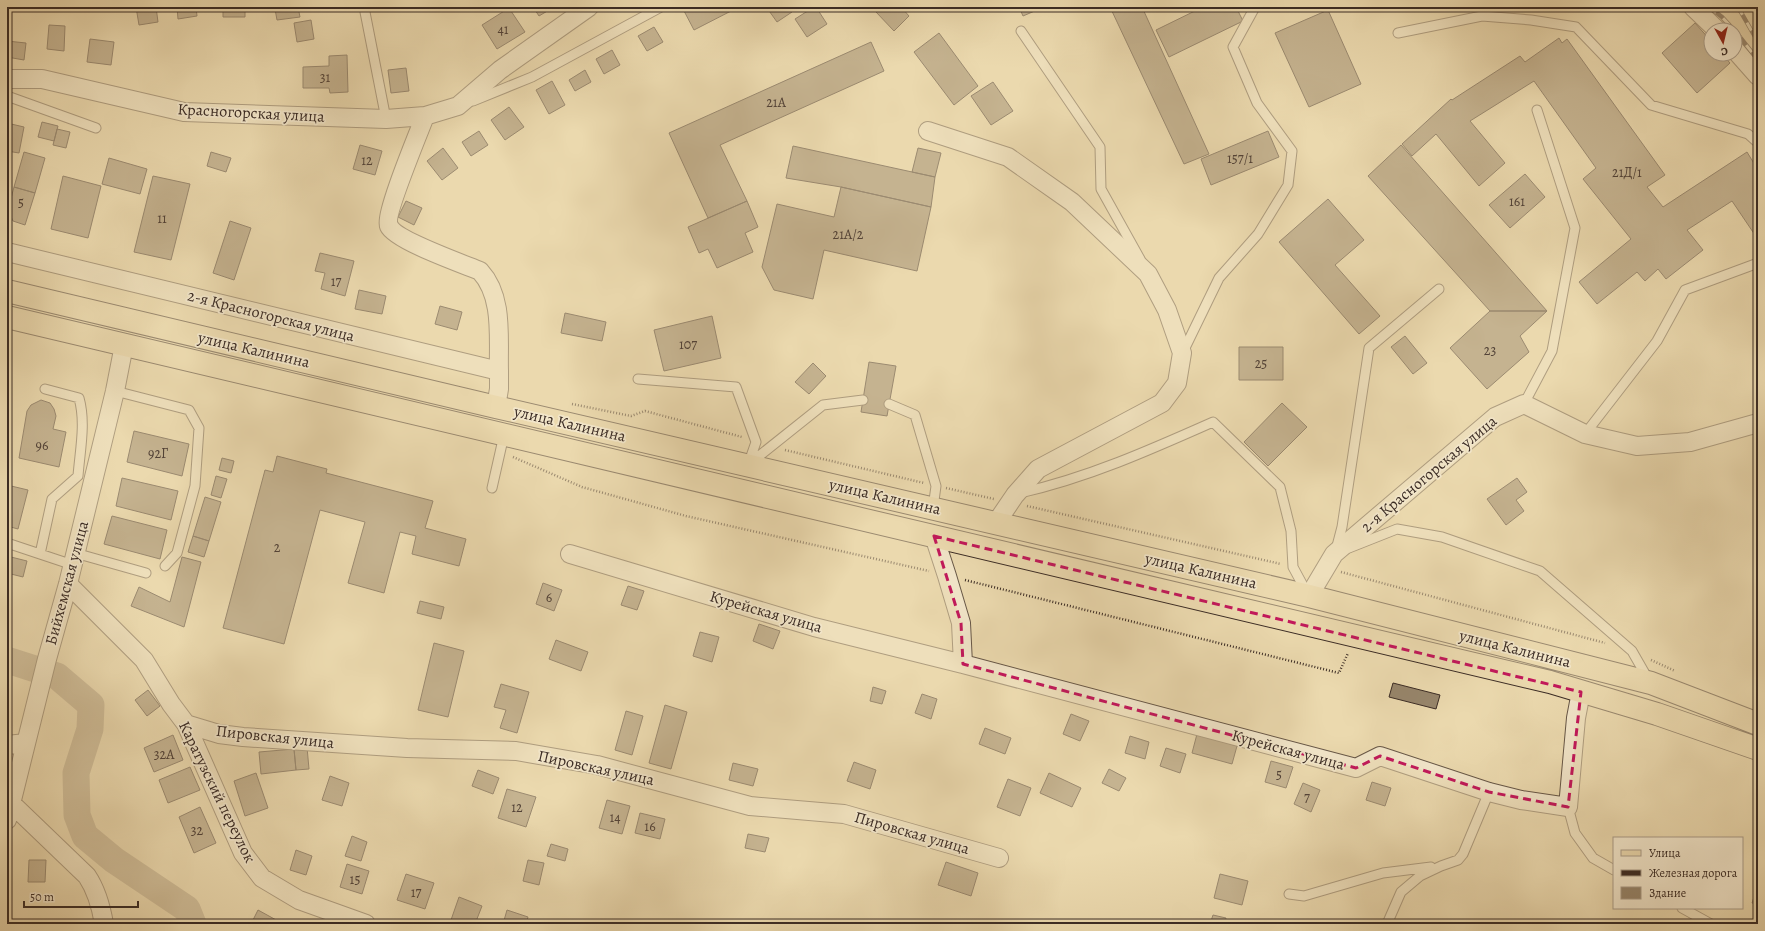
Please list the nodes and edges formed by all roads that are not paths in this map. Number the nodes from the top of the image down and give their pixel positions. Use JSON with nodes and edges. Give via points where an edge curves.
{"nodes":[{"id":1,"x":364,"y":7,"type":"edge"},
{"id":2,"x":589,"y":7,"type":"edge"},
{"id":3,"x":661,"y":7,"type":"edge"},
{"id":4,"x":1255,"y":7,"type":"edge"},
{"id":5,"x":1693,"y":7,"type":"edge"},
{"id":6,"x":1709,"y":22,"type":"edge"},
{"id":7,"x":1021,"y":31,"type":"dead end"},
{"id":8,"x":1398,"y":33,"type":"dead end"},
{"id":9,"x":1743,"y":59,"type":"edge"},
{"id":10,"x":1758,"y":76,"type":"edge"},
{"id":11,"x":7,"y":79,"type":"edge"},
{"id":12,"x":7,"y":96,"type":"edge"},
{"id":13,"x":458,"y":106,"type":"junction"},
{"id":14,"x":1538,"y":110,"type":"dead end"},
{"id":15,"x":425,"y":116,"type":"junction"},
{"id":16,"x":386,"y":119,"type":"junction"},
{"id":17,"x":96,"y":128,"type":"dead end"},
{"id":18,"x":928,"y":131,"type":"dead end"},
{"id":19,"x":1758,"y":143,"type":"edge"},
{"id":20,"x":7,"y":252,"type":"edge"},
{"id":21,"x":1758,"y":262,"type":"edge"},
{"id":22,"x":1148,"y":274,"type":"junction"},
{"id":23,"x":1439,"y":289,"type":"dead end"},
{"id":24,"x":7,"y":291,"type":"edge"},
{"id":25,"x":7,"y":317,"type":"edge"},
{"id":26,"x":128,"y":331,"type":"junction"},
{"id":27,"x":1182,"y":353,"type":"junction"},
{"id":28,"x":499,"y":371,"type":"junction"},
{"id":29,"x":638,"y":380,"type":"dead end"},
{"id":30,"x":45,"y":388,"type":"dead end"},
{"id":31,"x":115,"y":391,"type":"junction"},
{"id":32,"x":863,"y":400,"type":"dead end"},
{"id":33,"x":889,"y":404,"type":"dead end"},
{"id":34,"x":1524,"y":404,"type":"junction"},
{"id":35,"x":496,"y":407,"type":"junction"},
{"id":36,"x":1758,"y":423,"type":"edge"},
{"id":37,"x":1585,"y":434,"type":"junction"},
{"id":38,"x":502,"y":443,"type":"junction"},
{"id":39,"x":654,"y":444,"type":"junction"},
{"id":40,"x":748,"y":465,"type":"junction"},
{"id":41,"x":647,"y":469,"type":"junction"},
{"id":42,"x":492,"y":488,"type":"dead end"},
{"id":43,"x":742,"y":491,"type":"junction"},
{"id":44,"x":1012,"y":499,"type":"junction"},
{"id":45,"x":933,"y":508,"type":"junction"},
{"id":46,"x":996,"y":523,"type":"junction"},
{"id":47,"x":934,"y":536,"type":"junction"},
{"id":48,"x":7,"y":543,"type":"edge"},
{"id":49,"x":40,"y":554,"type":"junction"},
{"id":50,"x":570,"y":554,"type":"dead end"},
{"id":51,"x":74,"y":559,"type":"junction"},
{"id":52,"x":1330,"y":561,"type":"junction"},
{"id":53,"x":165,"y":566,"type":"dead end"},
{"id":54,"x":146,"y":573,"type":"dead end"},
{"id":55,"x":68,"y":584,"type":"junction"},
{"id":56,"x":1309,"y":596,"type":"junction"},
{"id":57,"x":963,"y":664,"type":"junction"},
{"id":58,"x":1651,"y":683,"type":"junction"},
{"id":59,"x":1581,"y":692,"type":"junction"},
{"id":60,"x":186,"y":724,"type":"junction"},
{"id":61,"x":1758,"y":724,"type":"edge"},
{"id":62,"x":26,"y":743,"type":"junction"},
{"id":63,"x":7,"y":745,"type":"edge"},
{"id":64,"x":1758,"y":749,"type":"edge"},
{"id":65,"x":1489,"y":792,"type":"junction"},
{"id":66,"x":1568,"y":807,"type":"junction"},
{"id":67,"x":9,"y":811,"type":"edge"},
{"id":68,"x":999,"y":858,"type":"dead end"},
{"id":69,"x":1440,"y":866,"type":"junction"},
{"id":70,"x":1613,"y":869,"type":"edge"},
{"id":71,"x":1289,"y":894,"type":"dead end"},
{"id":72,"x":1684,"y":909,"type":"edge"},
{"id":73,"x":104,"y":924,"type":"edge"},
{"id":74,"x":366,"y":924,"type":"edge"},
{"id":75,"x":1387,"y":924,"type":"edge"},
{"id":76,"x":1710,"y":924,"type":"edge"}],
"edges":[{"from":1,"to":16,"type":"lane"},
{"from":2,"to":13,"type":"street","name":"Красногорская улица","via":[[500,70]]},
{"from":3,"to":13,"type":"lane","via":[[532,77]]},
{"from":4,"to":27,"type":"lane","via":[[1233,47],[1257,103],[1292,151],[1288,185],[1258,234],[1219,278]]},
{"from":5,"to":6,"type":"street"},
{"from":7,"to":22,"type":"lane","via":[[1100,147],[1101,189]]},
{"from":8,"to":19,"type":"lane","via":[[1482,16],[1576,27],[1651,105],[1748,134]]},
{"from":9,"to":10,"type":"street"},
{"from":11,"to":16,"type":"street","name":"Красногорская улица","via":[[42,79],[184,112]]},
{"from":12,"to":17,"type":"lane"},
{"from":13,"to":15,"type":"street","name":"Красногорская улица"},
{"from":14,"to":34,"type":"lane","via":[[1575,228],[1552,350]]},
{"from":15,"to":16,"type":"street","name":"Красногорская улица"},
{"from":15,"to":28,"type":"street","via":[[392,204],[389,227],[415,244],[480,271],[487,279],[496,301]]},
{"from":18,"to":22,"type":"street","via":[[1008,157],[1072,202]]},
{"from":20,"to":28,"type":"street","name":"2-я Красногорская улица"},
{"from":21,"to":37,"type":"lane","via":[[1685,290],[1657,341]]},
{"from":22,"to":27,"type":"street","via":[[1167,310]]},
{"from":23,"to":52,"type":"lane","via":[[1369,348],[1342,527]]},
{"from":24,"to":26,"type":"main road","name":"улица Калинина"},
{"from":25,"to":26,"type":"main road","name":"улица Калинина"},
{"from":26,"to":31,"type":"street","name":"Бийхемская улица"},
{"from":26,"to":35,"type":"main road","name":"улица Калинина"},
{"from":26,"to":38,"type":"main road","name":"улица Калинина"},
{"from":27,"to":44,"type":"street","via":[[1177,383],[1162,403],[1038,469]]},
{"from":28,"to":35,"type":"street"},
{"from":29,"to":40,"type":"lane","via":[[736,387],[756,442]]},
{"from":30,"to":49,"type":"lane","via":[[79,398],[83,424],[78,476],[52,499]]},
{"from":31,"to":51,"type":"street","name":"Бийхемская улица"},
{"from":31,"to":53,"type":"lane","via":[[189,410],[199,428],[195,486],[176,553]]},
{"from":32,"to":40,"type":"lane","via":[[823,405]]},
{"from":33,"to":45,"type":"lane","via":[[915,415],[936,486]]},
{"from":34,"to":37,"type":"street"},
{"from":34,"to":52,"type":"street","name":"2-я Красногорская улица","via":[[1494,417]]},
{"from":35,"to":39,"type":"main road","name":"улица Калинина"},
{"from":36,"to":37,"type":"street","via":[[1690,442],[1637,446]]},
{"from":38,"to":41,"type":"main road","name":"улица Калинина"},
{"from":38,"to":42,"type":"lane"},
{"from":39,"to":40,"type":"main road","name":"улица Калинина"},
{"from":39,"to":41,"type":"main road"},
{"from":40,"to":43,"type":"main road"},
{"from":40,"to":45,"type":"main road","name":"улица Калинина"},
{"from":41,"to":43,"type":"main road","name":"улица Калинина"},
{"from":43,"to":47,"type":"main road","name":"улица Калинина"},
{"from":44,"to":46,"type":"street"},
{"from":44,"to":56,"type":"lane","via":[[1141,454],[1213,422],[1280,487],[1291,531],[1293,567]]},
{"from":45,"to":46,"type":"main road","name":"улица Калинина"},
{"from":46,"to":56,"type":"main road","name":"улица Калинина"},
{"from":47,"to":57,"type":"street","via":[[960,622]]},
{"from":47,"to":59,"type":"main road","name":"улица Калинина","via":[[1550,682]]},
{"from":48,"to":49,"type":"lane"},
{"from":49,"to":51,"type":"lane"},
{"from":50,"to":57,"type":"street","name":"Курейская улица","via":[[814,627]]},
{"from":51,"to":54,"type":"lane"},
{"from":51,"to":55,"type":"street","name":"Бийхемская улица"},
{"from":52,"to":56,"type":"street","name":"2-я Красногорская улица"},
{"from":52,"to":58,"type":"lane","via":[[1397,529],[1442,537],[1540,571],[1632,651]]},
{"from":55,"to":60,"type":"street","name":"Каратузский переулок","via":[[144,660]]},
{"from":55,"to":62,"type":"street","name":"Бийхемская улица"},
{"from":56,"to":58,"type":"main road","name":"улица Калинина"},
{"from":57,"to":65,"type":"street","name":"Курейская улица","via":[[1356,768],[1380,756]]},
{"from":58,"to":61,"type":"main road","name":"улица Калинина"},
{"from":59,"to":64,"type":"main road","name":"улица Калинина","via":[[1657,714]]},
{"from":59,"to":66,"type":"street","via":[[1576,718]]},
{"from":60,"to":68,"type":"street","name":"Пировская улица","via":[[218,734],[243,737],[407,748],[516,751],[597,765],[750,806],[844,814]]},
{"from":60,"to":74,"type":"street","name":"Каратузский переулок","via":[[243,853],[262,878],[299,900]]},
{"from":62,"to":63,"type":"street"},
{"from":62,"to":67,"type":"street","name":"Бийхемская улица"},
{"from":65,"to":66,"type":"street","name":"Курейская улица"},
{"from":65,"to":69,"type":"lane","via":[[1463,854],[1458,860]]},
{"from":66,"to":70,"type":"lane","via":[[1575,833],[1593,858]]},
{"from":67,"to":73,"type":"street","via":[[87,876],[97,894]]},
{"from":69,"to":71,"type":"lane","via":[[1383,873],[1304,896]]},
{"from":69,"to":75,"type":"lane","via":[[1420,876],[1401,892]]},
{"from":72,"to":76,"type":"lane"}]}
